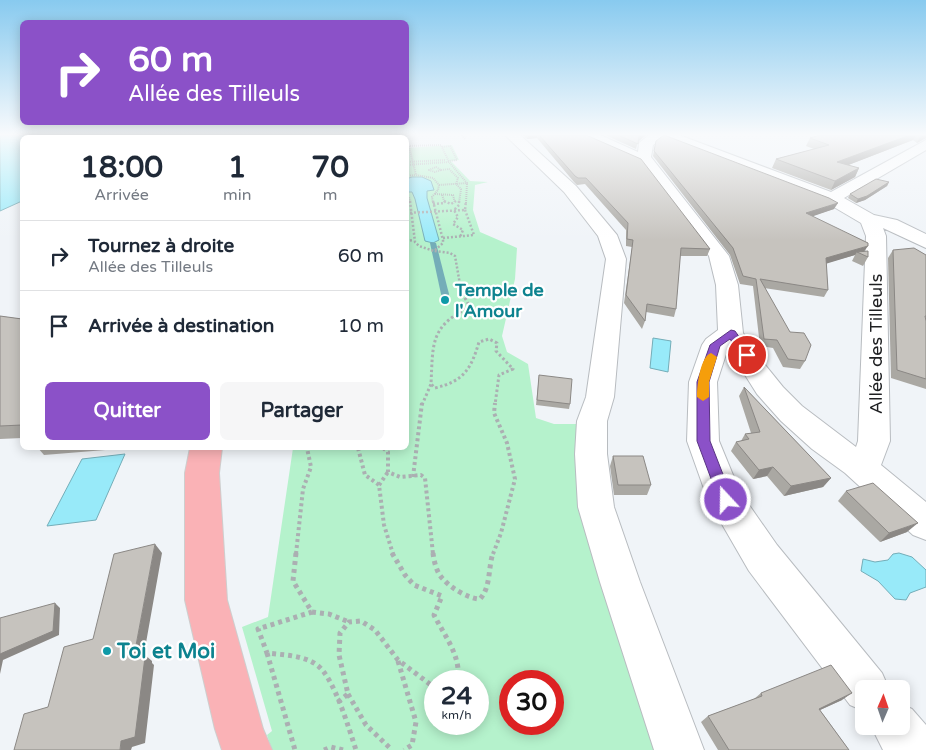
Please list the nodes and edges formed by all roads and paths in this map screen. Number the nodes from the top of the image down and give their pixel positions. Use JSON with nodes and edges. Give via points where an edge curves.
{"nodes":[{"id":1,"x":415,"y":170,"type":"edge"},
{"id":2,"x":441,"y":170,"type":"edge"},
{"id":3,"x":449,"y":170,"type":"edge"},
{"id":4,"x":456,"y":170,"type":"edge"},
{"id":5,"x":550,"y":170,"type":"edge"},
{"id":6,"x":666,"y":170,"type":"edge"},
{"id":7,"x":758,"y":170,"type":"edge"},
{"id":8,"x":880,"y":170,"type":"edge"},
{"id":9,"x":431,"y":172,"type":"joint"},
{"id":10,"x":416,"y":175,"type":"junction"},
{"id":11,"x":409,"y":176,"type":"edge"},
{"id":12,"x":425,"y":176,"type":"junction"},
{"id":13,"x":467,"y":183,"type":"junction"},
{"id":14,"x":456,"y":184,"type":"junction"},
{"id":15,"x":439,"y":185,"type":"junction"},
{"id":16,"x":435,"y":194,"type":"junction"},
{"id":17,"x":462,"y":194,"type":"junction"},
{"id":18,"x":442,"y":195,"type":"junction"},
{"id":19,"x":453,"y":195,"type":"junction"},
{"id":20,"x":409,"y":197,"type":"edge"},
{"id":21,"x":833,"y":199,"type":"junction"},
{"id":22,"x":445,"y":203,"type":"junction"},
{"id":23,"x":433,"y":204,"type":"junction"},
{"id":24,"x":411,"y":206,"type":"joint"},
{"id":25,"x":454,"y":210,"type":"junction"},
{"id":26,"x":465,"y":210,"type":"junction"},
{"id":27,"x":435,"y":211,"type":"junction"},
{"id":28,"x":412,"y":213,"type":"junction"},
{"id":29,"x":868,"y":219,"type":"junction"},
{"id":30,"x":460,"y":237,"type":"junction"},
{"id":31,"x":443,"y":238,"type":"junction"},
{"id":32,"x":414,"y":240,"type":"junction"},
{"id":33,"x":409,"y":241,"type":"edge"},
{"id":34,"x":926,"y":242,"type":"edge"},
{"id":35,"x":434,"y":251,"type":"junction"},
{"id":36,"x":731,"y":333,"type":"junction"},
{"id":37,"x":431,"y":384,"type":"junction"},
{"id":38,"x":206,"y":450,"type":"edge"},
{"id":39,"x":307,"y":450,"type":"edge"},
{"id":40,"x":358,"y":450,"type":"edge"},
{"id":41,"x":386,"y":450,"type":"edge"},
{"id":42,"x":857,"y":464,"type":"junction"},
{"id":43,"x":388,"y":472,"type":"junction"},
{"id":44,"x":413,"y":476,"type":"junction"},
{"id":45,"x":379,"y":485,"type":"junction"},
{"id":46,"x":926,"y":524,"type":"edge"},
{"id":47,"x":312,"y":612,"type":"junction"},
{"id":48,"x":349,"y":622,"type":"junction"},
{"id":49,"x":267,"y":653,"type":"junction"},
{"id":50,"x":398,"y":660,"type":"junction"},
{"id":51,"x":459,"y":670,"type":"edge"},
{"id":52,"x":424,"y":680,"type":"edge"},
{"id":53,"x":859,"y":680,"type":"edge"},
{"id":54,"x":348,"y":694,"type":"junction"},
{"id":55,"x":338,"y":702,"type":"junction"},
{"id":56,"x":902,"y":735,"type":"edge"},
{"id":57,"x":247,"y":750,"type":"edge"},
{"id":58,"x":295,"y":750,"type":"edge"},
{"id":59,"x":324,"y":750,"type":"edge"},
{"id":60,"x":343,"y":750,"type":"edge"},
{"id":61,"x":356,"y":750,"type":"edge"},
{"id":62,"x":392,"y":750,"type":"edge"},
{"id":63,"x":404,"y":750,"type":"edge"},
{"id":64,"x":679,"y":750,"type":"edge"},
{"id":65,"x":914,"y":750,"type":"edge"}],
"edges":[{"from":1,"to":10,"type":"path"},
{"from":2,"to":9,"type":"path"},
{"from":3,"to":14,"type":"path","via":[[458,178]]},
{"from":4,"to":13,"type":"path"},
{"from":5,"to":64,"type":"street","via":[[570,189],[607,235],[616,260],[600,397],[592,421],[596,507]]},
{"from":6,"to":36,"type":"street","via":[[719,256],[730,299]]},
{"from":7,"to":21,"type":"street"},
{"from":8,"to":21,"type":"street"},
{"from":9,"to":12,"type":"path"},
{"from":10,"to":11,"type":"path"},
{"from":10,"to":12,"type":"path"},
{"from":12,"to":15,"type":"path","via":[[436,180]]},
{"from":13,"to":14,"type":"path"},
{"from":13,"to":26,"type":"path"},
{"from":14,"to":15,"type":"path"},
{"from":14,"to":17,"type":"path"},
{"from":15,"to":16,"type":"path"},
{"from":16,"to":18,"type":"path"},
{"from":16,"to":23,"type":"path"},
{"from":17,"to":19,"type":"path"},
{"from":17,"to":25,"type":"path"},
{"from":18,"to":19,"type":"path"},
{"from":18,"to":22,"type":"path"},
{"from":19,"to":22,"type":"path","via":[[456,202]]},
{"from":20,"to":24,"type":"path"},
{"from":21,"to":29,"type":"street"},
{"from":22,"to":23,"type":"path"},
{"from":23,"to":27,"type":"path"},
{"from":24,"to":28,"type":"path"},
{"from":25,"to":26,"type":"path"},
{"from":25,"to":27,"type":"path"},
{"from":25,"to":30,"type":"path","via":[[458,215],[453,224],[463,230]]},
{"from":26,"to":30,"type":"path","via":[[474,235]]},
{"from":27,"to":28,"type":"path"},
{"from":27,"to":31,"type":"path"},
{"from":28,"to":32,"type":"path"},
{"from":29,"to":34,"type":"street","via":[[890,224]]},
{"from":29,"to":42,"type":"street","name":"Allée des Tilleuls","via":[[876,236],[874,441],[868,456]]},
{"from":30,"to":31,"type":"path"},
{"from":31,"to":35,"type":"path","via":[[443,243]]},
{"from":32,"to":33,"type":"path"},
{"from":32,"to":35,"type":"path","via":[[419,246]]},
{"from":35,"to":37,"type":"path","via":[[455,256],[460,289],[470,307],[444,322],[433,350]]},
{"from":36,"to":42,"type":"street","via":[[772,394],[832,447]]},
{"from":36,"to":53,"type":"street","via":[[715,345],[703,382],[703,441],[726,500],[763,558]]},
{"from":37,"to":44,"type":"path","via":[[422,401]]},
{"from":37,"to":44,"type":"path","via":[[435,388],[446,386],[459,378],[473,362],[479,342],[489,339],[497,344],[496,351],[513,369],[499,375],[494,413],[508,443],[515,478],[490,562],[486,592],[480,599],[473,599],[444,581],[439,573],[434,559],[425,478]]},
{"from":38,"to":57,"type":"main road","via":[[202,473],[206,600]]},
{"from":39,"to":47,"type":"path","via":[[311,467],[302,489],[293,581]]},
{"from":40,"to":45,"type":"path","via":[[364,475]]},
{"from":41,"to":43,"type":"path"},
{"from":42,"to":46,"type":"street"},
{"from":43,"to":44,"type":"path","via":[[395,477]]},
{"from":43,"to":45,"type":"path"},
{"from":45,"to":51,"type":"path","via":[[386,536],[400,570],[416,586],[442,596],[434,615],[456,655]]},
{"from":47,"to":48,"type":"path","via":[[329,614]]},
{"from":47,"to":49,"type":"path","via":[[258,629]]},
{"from":48,"to":50,"type":"path","via":[[361,621],[375,630]]},
{"from":48,"to":54,"type":"path","via":[[340,633],[339,655]]},
{"from":49,"to":55,"type":"path","via":[[296,656],[318,666]]},
{"from":49,"to":58,"type":"path"},
{"from":50,"to":52,"type":"path"},
{"from":50,"to":63,"type":"path","via":[[416,722],[412,745]]},
{"from":54,"to":55,"type":"path"},
{"from":54,"to":62,"type":"path","via":[[377,740]]},
{"from":55,"to":61,"type":"path"},
{"from":56,"to":65,"type":"street"},
{"from":59,"to":60,"type":"path","via":[[331,747]]}]}
